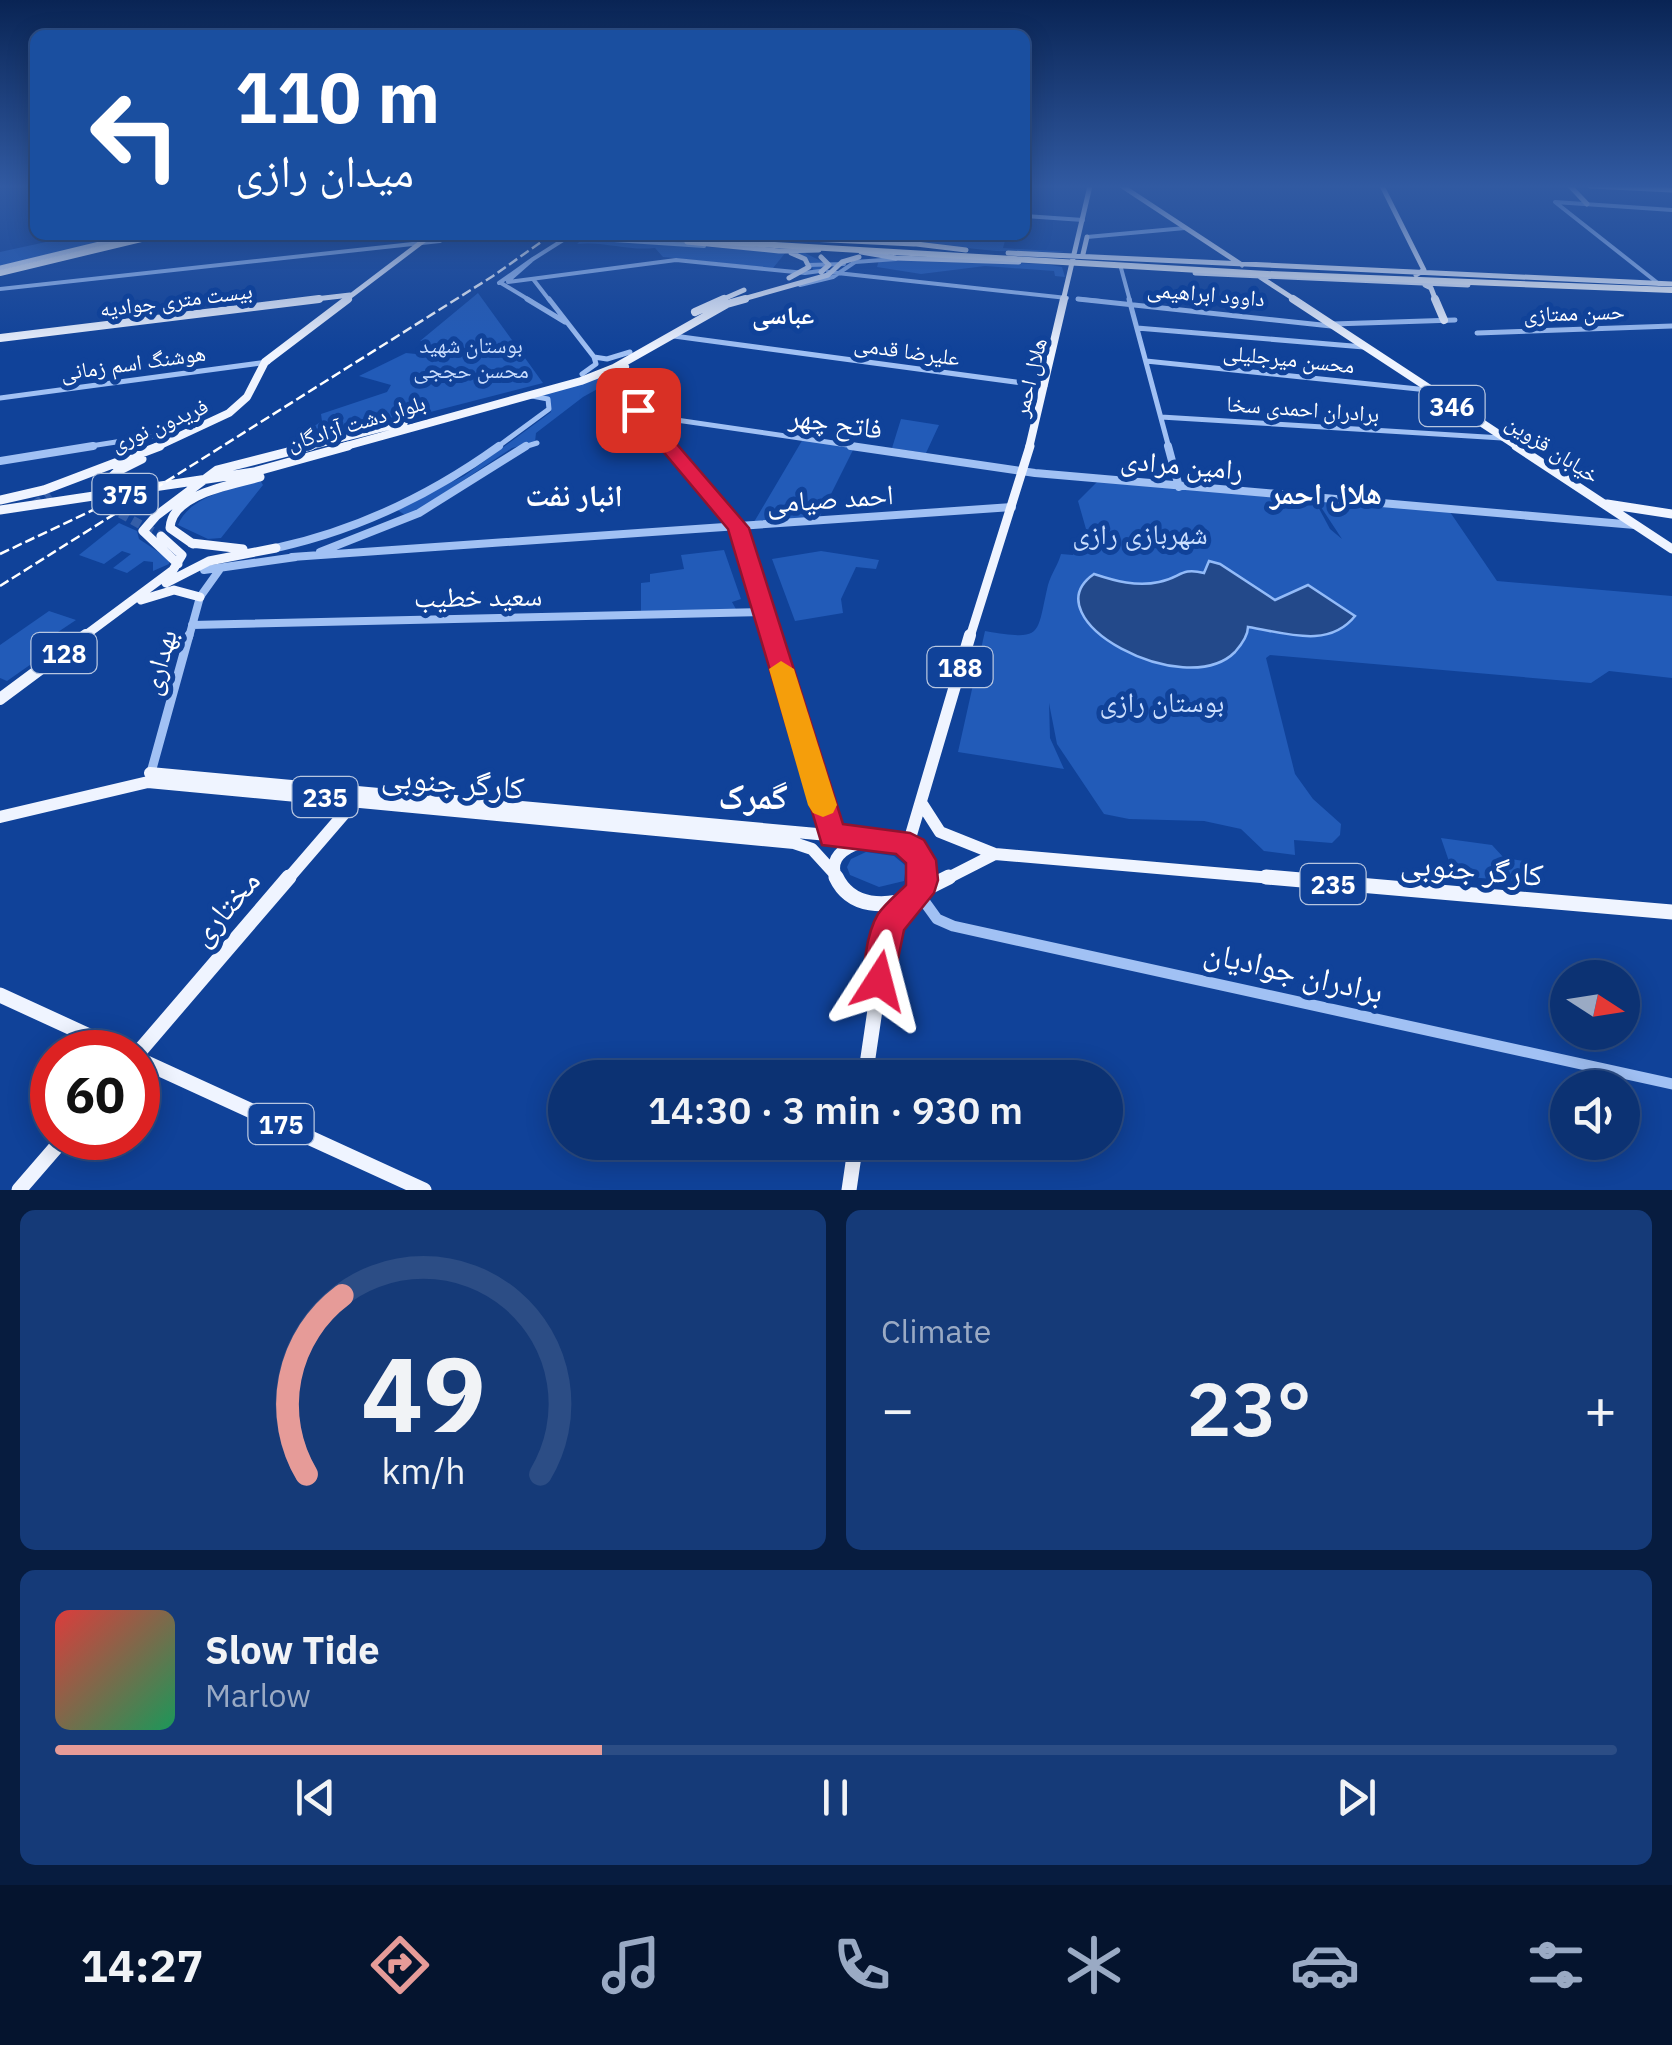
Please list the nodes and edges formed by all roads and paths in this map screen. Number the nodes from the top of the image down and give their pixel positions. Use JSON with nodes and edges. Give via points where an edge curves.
{"nodes":[{"id":1,"x":430,"y":241,"type":"edge"},
{"id":2,"x":110,"y":242,"type":"edge"},
{"id":3,"x":121,"y":242,"type":"edge"},
{"id":4,"x":129,"y":242,"type":"edge"},
{"id":5,"x":138,"y":242,"type":"edge"},
{"id":6,"x":425,"y":242,"type":"edge"},
{"id":7,"x":562,"y":242,"type":"edge"},
{"id":8,"x":660,"y":242,"type":"edge"},
{"id":9,"x":683,"y":242,"type":"edge"},
{"id":10,"x":718,"y":242,"type":"edge"},
{"id":11,"x":781,"y":242,"type":"edge"},
{"id":12,"x":812,"y":242,"type":"edge"},
{"id":13,"x":832,"y":242,"type":"edge"},
{"id":14,"x":868,"y":242,"type":"edge"},
{"id":15,"x":892,"y":242,"type":"edge"},
{"id":16,"x":898,"y":242,"type":"edge"},
{"id":17,"x":1072,"y":242,"type":"edge"},
{"id":18,"x":1082,"y":242,"type":"edge"},
{"id":19,"x":1084,"y":242,"type":"edge"},
{"id":20,"x":1206,"y":242,"type":"edge"},
{"id":21,"x":1208,"y":242,"type":"edge"},
{"id":22,"x":1411,"y":242,"type":"edge"},
{"id":23,"x":1414,"y":242,"type":"edge"},
{"id":24,"x":1605,"y":242,"type":"edge"},
{"id":25,"x":914,"y":244,"type":"junction"},
{"id":26,"x":107,"y":245,"type":"junction"},
{"id":27,"x":754,"y":247,"type":"junction"},
{"id":28,"x":966,"y":250,"type":"junction"},
{"id":29,"x":779,"y":252,"type":"junction"},
{"id":30,"x":812,"y":252,"type":"junction"},
{"id":31,"x":1070,"y":252,"type":"junction"},
{"id":32,"x":951,"y":253,"type":"junction"},
{"id":33,"x":1085,"y":255,"type":"junction"},
{"id":34,"x":821,"y":256,"type":"junction"},
{"id":35,"x":863,"y":256,"type":"junction"},
{"id":36,"x":1008,"y":256,"type":"junction"},
{"id":37,"x":1037,"y":256,"type":"junction"},
{"id":38,"x":1061,"y":256,"type":"junction"},
{"id":39,"x":908,"y":258,"type":"junction"},
{"id":40,"x":19,"y":264,"type":"junction"},
{"id":41,"x":1054,"y":264,"type":"junction"},
{"id":42,"x":1091,"y":266,"type":"junction"},
{"id":43,"x":1067,"y":267,"type":"junction"},
{"id":44,"x":1256,"y":267,"type":"junction"},
{"id":45,"x":846,"y":268,"type":"junction"},
{"id":46,"x":1080,"y":268,"type":"junction"},
{"id":47,"x":1121,"y":268,"type":"junction"},
{"id":48,"x":802,"y":270,"type":"junction"},
{"id":49,"x":0,"y":271,"type":"edge"},
{"id":50,"x":838,"y":274,"type":"junction"},
{"id":51,"x":1416,"y":274,"type":"junction"},
{"id":52,"x":1233,"y":275,"type":"junction"},
{"id":53,"x":534,"y":278,"type":"junction"},
{"id":54,"x":1294,"y":279,"type":"junction"},
{"id":55,"x":503,"y":282,"type":"junction"},
{"id":56,"x":1264,"y":282,"type":"junction"},
{"id":57,"x":1438,"y":283,"type":"junction"},
{"id":58,"x":1424,"y":284,"type":"junction"},
{"id":59,"x":1659,"y":284,"type":"junction"},
{"id":60,"x":0,"y":289,"type":"edge"},
{"id":61,"x":1285,"y":289,"type":"junction"},
{"id":62,"x":1672,"y":290,"type":"edge"},
{"id":63,"x":353,"y":295,"type":"junction"},
{"id":64,"x":1068,"y":295,"type":"junction"},
{"id":65,"x":1078,"y":299,"type":"joint"},
{"id":66,"x":732,"y":301,"type":"junction"},
{"id":67,"x":1130,"y":304,"type":"junction"},
{"id":68,"x":559,"y":311,"type":"junction"},
{"id":69,"x":547,"y":314,"type":"junction"},
{"id":70,"x":1444,"y":320,"type":"junction"},
{"id":71,"x":1455,"y":320,"type":"joint"},
{"id":72,"x":692,"y":321,"type":"junction"},
{"id":73,"x":1325,"y":322,"type":"junction"},
{"id":74,"x":568,"y":324,"type":"junction"},
{"id":75,"x":1672,"y":326,"type":"edge"},
{"id":76,"x":1137,"y":328,"type":"junction"},
{"id":77,"x":1478,"y":333,"type":"dead end"},
{"id":78,"x":0,"y":338,"type":"edge"},
{"id":79,"x":1364,"y":347,"type":"junction"},
{"id":80,"x":643,"y":351,"type":"junction"},
{"id":81,"x":630,"y":352,"type":"junction"},
{"id":82,"x":594,"y":357,"type":"junction"},
{"id":83,"x":1146,"y":360,"type":"junction"},
{"id":84,"x":268,"y":362,"type":"junction"},
{"id":85,"x":582,"y":374,"type":"junction"},
{"id":86,"x":1045,"y":386,"type":"junction"},
{"id":87,"x":1428,"y":390,"type":"junction"},
{"id":88,"x":0,"y":398,"type":"edge"},
{"id":89,"x":246,"y":401,"type":"junction"},
{"id":90,"x":503,"y":401,"type":"junction"},
{"id":91,"x":229,"y":413,"type":"junction"},
{"id":92,"x":642,"y":415,"type":"junction"},
{"id":93,"x":1160,"y":417,"type":"junction"},
{"id":94,"x":406,"y":424,"type":"junction"},
{"id":95,"x":1502,"y":438,"type":"junction"},
{"id":96,"x":537,"y":442,"type":"dead end"},
{"id":97,"x":163,"y":444,"type":"junction"},
{"id":98,"x":178,"y":445,"type":"junction"},
{"id":99,"x":0,"y":460,"type":"edge"},
{"id":100,"x":97,"y":470,"type":"junction"},
{"id":101,"x":1024,"y":470,"type":"junction"},
{"id":102,"x":222,"y":473,"type":"junction"},
{"id":103,"x":263,"y":476,"type":"junction"},
{"id":104,"x":102,"y":486,"type":"dead end"},
{"id":105,"x":1179,"y":487,"type":"junction"},
{"id":106,"x":50,"y":494,"type":"tunnel mouth"},
{"id":107,"x":1602,"y":504,"type":"junction"},
{"id":108,"x":0,"y":507,"type":"edge"},
{"id":109,"x":1012,"y":507,"type":"junction"},
{"id":110,"x":1672,"y":514,"type":"edge"},
{"id":111,"x":360,"y":524,"type":"junction"},
{"id":112,"x":1636,"y":526,"type":"junction"},
{"id":113,"x":738,"y":528,"type":"junction"},
{"id":114,"x":387,"y":529,"type":"junction"},
{"id":115,"x":194,"y":544,"type":"junction"},
{"id":116,"x":276,"y":548,"type":"junction"},
{"id":117,"x":1672,"y":550,"type":"edge"},
{"id":118,"x":292,"y":558,"type":"junction"},
{"id":119,"x":209,"y":561,"type":"junction"},
{"id":120,"x":178,"y":564,"type":"junction"},
{"id":121,"x":229,"y":564,"type":"junction"},
{"id":122,"x":200,"y":597,"type":"junction"},
{"id":123,"x":127,"y":607,"type":"junction"},
{"id":124,"x":764,"y":612,"type":"junction"},
{"id":125,"x":192,"y":625,"type":"junction"},
{"id":126,"x":0,"y":700,"type":"edge"},
{"id":127,"x":149,"y":777,"type":"junction"},
{"id":128,"x":356,"y":800,"type":"junction"},
{"id":129,"x":922,"y":804,"type":"junction"},
{"id":130,"x":502,"y":808,"type":"junction"},
{"id":131,"x":0,"y":818,"type":"edge"},
{"id":132,"x":832,"y":836,"type":"junction"},
{"id":133,"x":872,"y":840,"type":"junction"},
{"id":134,"x":908,"y":845,"type":"junction"},
{"id":135,"x":994,"y":854,"type":"junction"},
{"id":136,"x":833,"y":872,"type":"junction"},
{"id":137,"x":912,"y":898,"type":"junction"},
{"id":138,"x":1672,"y":912,"type":"edge"},
{"id":139,"x":0,"y":995,"type":"edge"},
{"id":140,"x":76,"y":1030,"type":"edge"},
{"id":141,"x":160,"y":1030,"type":"edge"},
{"id":142,"x":868,"y":1060,"type":"edge"},
{"id":143,"x":160,"y":1066,"type":"edge"},
{"id":144,"x":1672,"y":1084,"type":"edge"},
{"id":145,"x":45,"y":1160,"type":"edge"},
{"id":146,"x":853,"y":1160,"type":"edge"},
{"id":147,"x":19,"y":1190,"type":"edge"},
{"id":148,"x":424,"y":1190,"type":"edge"},
{"id":149,"x":848,"y":1190,"type":"edge"}],
"edges":[{"from":1,"to":63,"type":"main road","name":"فریدون نوری"},
{"from":2,"to":40,"type":"main road"},
{"from":3,"to":26,"type":"highway"},
{"from":4,"to":49,"type":"highway"},
{"from":5,"to":49,"type":"street"},
{"from":6,"to":60,"type":"street"},
{"from":7,"to":55,"type":"street"},
{"from":8,"to":27,"type":"street"},
{"from":9,"to":27,"type":"main road"},
{"from":10,"to":36,"type":"highway"},
{"from":11,"to":37,"type":"highway"},
{"from":12,"to":30,"type":"main road"},
{"from":13,"to":25,"type":"main road"},
{"from":14,"to":35,"type":"main road","via":[[875,250]]},
{"from":15,"to":32,"type":"highway"},
{"from":16,"to":25,"type":"main road"},
{"from":17,"to":31,"type":"main road"},
{"from":18,"to":64,"type":"main road","number":"188"},
{"from":19,"to":33,"type":"main road"},
{"from":20,"to":56,"type":"main road","number":"346"},
{"from":21,"to":44,"type":"main road"},
{"from":22,"to":51,"type":"main road","via":[[1424,270]]},
{"from":23,"to":57,"type":"main road"},
{"from":24,"to":59,"type":"street"},
{"from":25,"to":28,"type":"main road"},
{"from":26,"to":40,"type":"highway"},
{"from":26,"to":49,"type":"highway"},
{"from":27,"to":29,"type":"main road"},
{"from":27,"to":30,"type":"main road"},
{"from":28,"to":32,"type":"highway"},
{"from":28,"to":36,"type":"highway"},
{"from":29,"to":39,"type":"main road"},
{"from":29,"to":48,"type":"main road","via":[[800,256]]},
{"from":30,"to":34,"type":"main road"},
{"from":31,"to":33,"type":"main road"},
{"from":31,"to":38,"type":"main road"},
{"from":32,"to":35,"type":"highway"},
{"from":32,"to":36,"type":"highway"},
{"from":33,"to":38,"type":"main road"},
{"from":33,"to":44,"type":"main road"},
{"from":34,"to":35,"type":"main road"},
{"from":34,"to":66,"type":"main road","number":"375","via":[[829,263],[825,270]]},
{"from":35,"to":66,"type":"main road","number":"375","via":[[828,274]]},
{"from":36,"to":37,"type":"highway"},
{"from":36,"to":38,"type":"main road"},
{"from":36,"to":62,"type":"highway"},
{"from":37,"to":62,"type":"highway"},
{"from":39,"to":41,"type":"main road"},
{"from":39,"to":45,"type":"street"},
{"from":40,"to":49,"type":"main road"},
{"from":41,"to":42,"type":"main road"},
{"from":41,"to":43,"type":"main road"},
{"from":42,"to":46,"type":"main road"},
{"from":42,"to":47,"type":"main road"},
{"from":43,"to":46,"type":"main road"},
{"from":43,"to":64,"type":"main road"},
{"from":44,"to":51,"type":"main road"},
{"from":45,"to":48,"type":"street","via":[[837,263]]},
{"from":45,"to":50,"type":"street"},
{"from":46,"to":65,"type":"main road"},
{"from":47,"to":52,"type":"main road"},
{"from":47,"to":67,"type":"street"},
{"from":48,"to":50,"type":"street"},
{"from":48,"to":53,"type":"street","via":[[676,260]]},
{"from":48,"to":72,"type":"main road","via":[[723,298]]},
{"from":50,"to":64,"type":"street"},
{"from":50,"to":66,"type":"street"},
{"from":51,"to":57,"type":"main road"},
{"from":52,"to":54,"type":"main road"},
{"from":52,"to":56,"type":"main road"},
{"from":53,"to":55,"type":"street"},
{"from":53,"to":68,"type":"street"},
{"from":54,"to":58,"type":"main road"},
{"from":54,"to":61,"type":"main road"},
{"from":55,"to":69,"type":"street"},
{"from":56,"to":61,"type":"main road"},
{"from":56,"to":73,"type":"main road"},
{"from":56,"to":73,"type":"main road","name":"خیابان قزوین","number":"346"},
{"from":57,"to":58,"type":"main road"},
{"from":57,"to":59,"type":"main road"},
{"from":57,"to":62,"type":"main road"},
{"from":57,"to":71,"type":"main road"},
{"from":58,"to":70,"type":"main road"},
{"from":59,"to":62,"type":"main road"},
{"from":61,"to":73,"type":"main road"},
{"from":63,"to":78,"type":"main road","name":"بیست متری جوادیه"},
{"from":63,"to":84,"type":"main road","name":"فریدون نوری"},
{"from":64,"to":86,"type":"main road","name":"هلال احمر","number":"188"},
{"from":65,"to":67,"type":"street","name":"داوود ابراهیمی"},
{"from":66,"to":72,"type":"main road","number":"375"},
{"from":66,"to":72,"type":"main road","number":"375"},
{"from":67,"to":73,"type":"street","name":"داوود ابراهیمی"},
{"from":67,"to":76,"type":"street"},
{"from":68,"to":69,"type":"street"},
{"from":68,"to":74,"type":"street"},
{"from":69,"to":74,"type":"street"},
{"from":70,"to":71,"type":"street","name":"داوود ابراهیمی"},
{"from":70,"to":73,"type":"street","name":"داوود ابراهیمی"},
{"from":72,"to":80,"type":"main road","number":"375"},
{"from":72,"to":81,"type":"main road","number":"375"},
{"from":72,"to":86,"type":"street","name":"علیرضا قدمی","via":[[674,336]]},
{"from":73,"to":79,"type":"main road","name":"خیابان قزوین","number":"346"},
{"from":74,"to":82,"type":"street"},
{"from":75,"to":77,"type":"street","name":"حسن ممتازی"},
{"from":76,"to":79,"type":"street"},
{"from":76,"to":83,"type":"street"},
{"from":79,"to":87,"type":"main road","name":"خیابان قزوین","number":"346"},
{"from":80,"to":90,"type":"main road","name":"بلوار دشت آزادگان","number":"375","via":[[614,368]]},
{"from":80,"to":92,"type":"main road","via":[[614,382]]},
{"from":81,"to":82,"type":"street"},
{"from":81,"to":85,"type":"main road","name":"بلوار دشت آزادگان","number":"375"},
{"from":82,"to":85,"type":"street","via":[[596,364]]},
{"from":83,"to":87,"type":"street","name":"محسن میرجلیلی"},
{"from":83,"to":93,"type":"street"},
{"from":84,"to":88,"type":"street","name":"هوشنگ اسم زمانی"},
{"from":84,"to":89,"type":"main road","name":"فریدون نوری"},
{"from":85,"to":94,"type":"main road","name":"بلوار دشت آزادگان","number":"375"},
{"from":86,"to":101,"type":"main road","name":"هلال احمر","number":"188"},
{"from":87,"to":95,"type":"main road","name":"خیابان قزوین","number":"346"},
{"from":89,"to":91,"type":"main road","name":"فریدون نوری"},
{"from":89,"to":98,"type":"main road","name":"فریدون نوری"},
{"from":90,"to":94,"type":"main road","name":"بلوار دشت آزادگان","number":"375"},
{"from":90,"to":111,"type":"street","via":[[540,396],[550,406],[457,478]]},
{"from":91,"to":97,"type":"main road","name":"فریدون نوری"},
{"from":91,"to":98,"type":"main road"},
{"from":92,"to":101,"type":"street","name":"فاتح چهر"},
{"from":92,"to":113,"type":"main road"},
{"from":93,"to":95,"type":"street","name":"برادران احمدی سخا"},
{"from":93,"to":105,"type":"street"},
{"from":94,"to":102,"type":"main road","name":"بلوار دشت آزادگان","number":"375","via":[[272,468]]},
{"from":94,"to":103,"type":"main road"},
{"from":95,"to":107,"type":"main road","name":"خیابان قزوین","number":"346"},
{"from":96,"to":114,"type":"street"},
{"from":97,"to":99,"type":"street","via":[[171,437]]},
{"from":97,"to":100,"type":"main road","name":"فریدون نوری"},
{"from":98,"to":104,"type":"main road","via":[[124,467]]},
{"from":100,"to":106,"type":"main road"},
{"from":100,"to":108,"type":"main road","name":"فریدون نوری"},
{"from":101,"to":105,"type":"street","name":"رامین مرادی"},
{"from":101,"to":109,"type":"main road","number":"188"},
{"from":102,"to":103,"type":"main road","via":[[208,480]]},
{"from":102,"to":108,"type":"main road","number":"375"},
{"from":102,"to":120,"type":"main road","via":[[151,520],[143,534]]},
{"from":103,"to":115,"type":"main road","via":[[174,512],[170,528]]},
{"from":105,"to":112,"type":"street","name":"رامین مرادی"},
{"from":107,"to":110,"type":"main road"},
{"from":107,"to":112,"type":"main road","name":"خیابان قزوین","number":"346"},
{"from":109,"to":113,"type":"street","name":"احمد صیامی"},
{"from":109,"to":129,"type":"main road","number":"188"},
{"from":111,"to":114,"type":"street","via":[[396,517]]},
{"from":111,"to":116,"type":"street"},
{"from":112,"to":117,"type":"main road","name":"خیابان قزوین","number":"346"},
{"from":113,"to":118,"type":"street","name":"احمد صیامی"},
{"from":113,"to":124,"type":"main road"},
{"from":114,"to":118,"type":"street"},
{"from":115,"to":116,"type":"main road"},
{"from":115,"to":120,"type":"main road","via":[[160,536],[180,550]]},
{"from":116,"to":119,"type":"main road","number":"128"},
{"from":118,"to":121,"type":"street"},
{"from":119,"to":121,"type":"street","via":[[201,568]]},
{"from":119,"to":123,"type":"main road","number":"128"},
{"from":120,"to":123,"type":"main road"},
{"from":121,"to":122,"type":"street","name":"بهداری"},
{"from":122,"to":123,"type":"main road","via":[[174,590]]},
{"from":122,"to":125,"type":"street","name":"بهداری"},
{"from":123,"to":126,"type":"main road","number":"128"},
{"from":124,"to":125,"type":"street","name":"سعید خطیب"},
{"from":124,"to":132,"type":"main road"},
{"from":125,"to":127,"type":"street","name":"بهداری"},
{"from":127,"to":128,"type":"main road","name":"کارگر جنوبی","number":"235"},
{"from":127,"to":130,"type":"main road","name":"کارگر جنوبی","number":"235"},
{"from":127,"to":131,"type":"main road","name":"کارگر جنوبی","number":"235"},
{"from":128,"to":130,"type":"main road","name":"کارگر جنوبی","number":"235"},
{"from":128,"to":141,"type":"main road","name":"مختاری"},
{"from":129,"to":134,"type":"main road","number":"188"},
{"from":129,"to":135,"type":"main road","name":"کارگر جنوبی","via":[[928,824],[953,841]]},
{"from":130,"to":132,"type":"main road","name":"کارگر جنوبی","number":"235"},
{"from":130,"to":136,"type":"main road","name":"کارگر جنوبی","number":"235","via":[[794,843],[812,848]]},
{"from":132,"to":133,"type":"main road","name":"کارگر جنوبی","number":"235"},
{"from":133,"to":134,"type":"main road"},
{"from":133,"to":136,"type":"main road","via":[[845,847]]},
{"from":134,"to":137,"type":"main road","via":[[921,860],[923,880]]},
{"from":135,"to":137,"type":"main road"},
{"from":135,"to":138,"type":"main road","name":"کارگر جنوبی","number":"235"},
{"from":136,"to":137,"type":"main road","via":[[856,901],[880,906]]},
{"from":137,"to":142,"type":"main road","via":[[886,935]]},
{"from":137,"to":144,"type":"street","name":"برادران جوادیان","via":[[954,926]]},
{"from":139,"to":140,"type":"main road"},
{"from":143,"to":148,"type":"main road","number":"175"},
{"from":145,"to":147,"type":"main road"},
{"from":146,"to":149,"type":"main road"}]}
